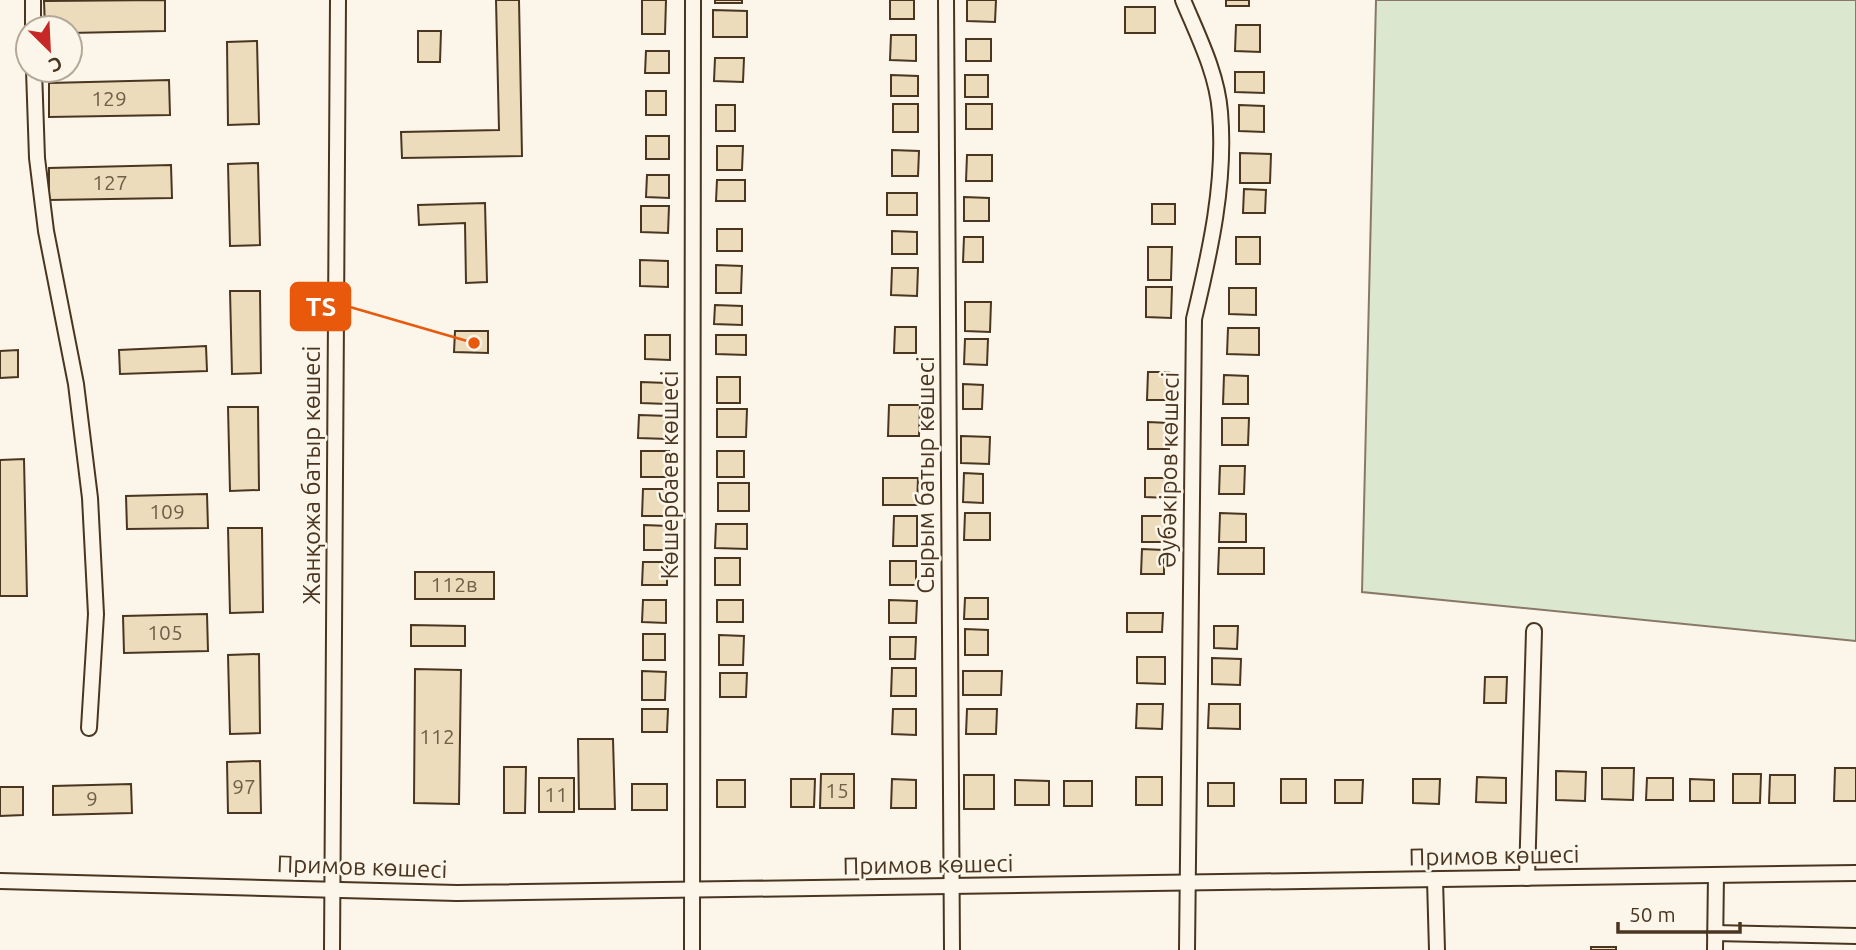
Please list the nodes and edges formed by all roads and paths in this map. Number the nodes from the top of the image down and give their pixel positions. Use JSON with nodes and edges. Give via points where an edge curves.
{"nodes":[{"id":1,"x":338,"y":0,"type":"edge"},
{"id":2,"x":693,"y":0,"type":"edge"},
{"id":3,"x":946,"y":0,"type":"edge"},
{"id":4,"x":1183,"y":0,"type":"edge"},
{"id":5,"x":34,"y":84,"type":"edge"},
{"id":6,"x":1534,"y":631,"type":"dead end"},
{"id":7,"x":89,"y":728,"type":"dead end"},
{"id":8,"x":1856,"y":873,"type":"edge"},
{"id":9,"x":1716,"y":875,"type":"junction"},
{"id":10,"x":1527,"y":878,"type":"junction"},
{"id":11,"x":1435,"y":880,"type":"junction"},
{"id":12,"x":0,"y":881,"type":"edge"},
{"id":13,"x":1188,"y":884,"type":"junction"},
{"id":14,"x":952,"y":887,"type":"junction"},
{"id":15,"x":332,"y":892,"type":"junction"},
{"id":16,"x":692,"y":892,"type":"junction"},
{"id":17,"x":1715,"y":933,"type":"junction"},
{"id":18,"x":1856,"y":936,"type":"edge"},
{"id":19,"x":332,"y":950,"type":"edge"},
{"id":20,"x":692,"y":950,"type":"edge"},
{"id":21,"x":952,"y":950,"type":"edge"},
{"id":22,"x":1187,"y":950,"type":"edge"},
{"id":23,"x":1437,"y":950,"type":"edge"},
{"id":24,"x":1715,"y":950,"type":"edge"}],
"edges":[{"from":1,"to":15,"type":"street","name":"Жанқожа батыр көшесі"},
{"from":2,"to":16,"type":"street","name":"Көшербаев көшесі"},
{"from":3,"to":14,"type":"street","name":"Сырым батыр көшесі"},
{"from":4,"to":13,"type":"street","name":"Әубәкіров көшесі","via":[[1209,62],[1220,124],[1213,238],[1194,319]]},
{"from":5,"to":7,"type":"street","via":[[46,231],[76,384],[90,498],[96,614]]},
{"from":6,"to":10,"type":"street"},
{"from":8,"to":9,"type":"street","name":"Примов көшесі"},
{"from":9,"to":10,"type":"street","name":"Примов көшесі"},
{"from":9,"to":17,"type":"street"},
{"from":10,"to":11,"type":"street","name":"Примов көшесі"},
{"from":11,"to":13,"type":"street","name":"Примов көшесі"},
{"from":11,"to":23,"type":"street"},
{"from":12,"to":15,"type":"street","name":"Примов көшесі"},
{"from":13,"to":14,"type":"street","name":"Примов көшесі"},
{"from":13,"to":22,"type":"street","name":"Әубәкіров көшесі"},
{"from":14,"to":16,"type":"street","name":"Примов көшесі"},
{"from":14,"to":21,"type":"street","name":"Сырым батыр көшесі"},
{"from":15,"to":16,"type":"street","name":"Примов көшесі"},
{"from":15,"to":19,"type":"street","name":"Жанқожа батыр көшесі"},
{"from":16,"to":20,"type":"street","name":"Көшербаев көшесі"},
{"from":17,"to":18,"type":"street"},
{"from":17,"to":24,"type":"street"}]}
